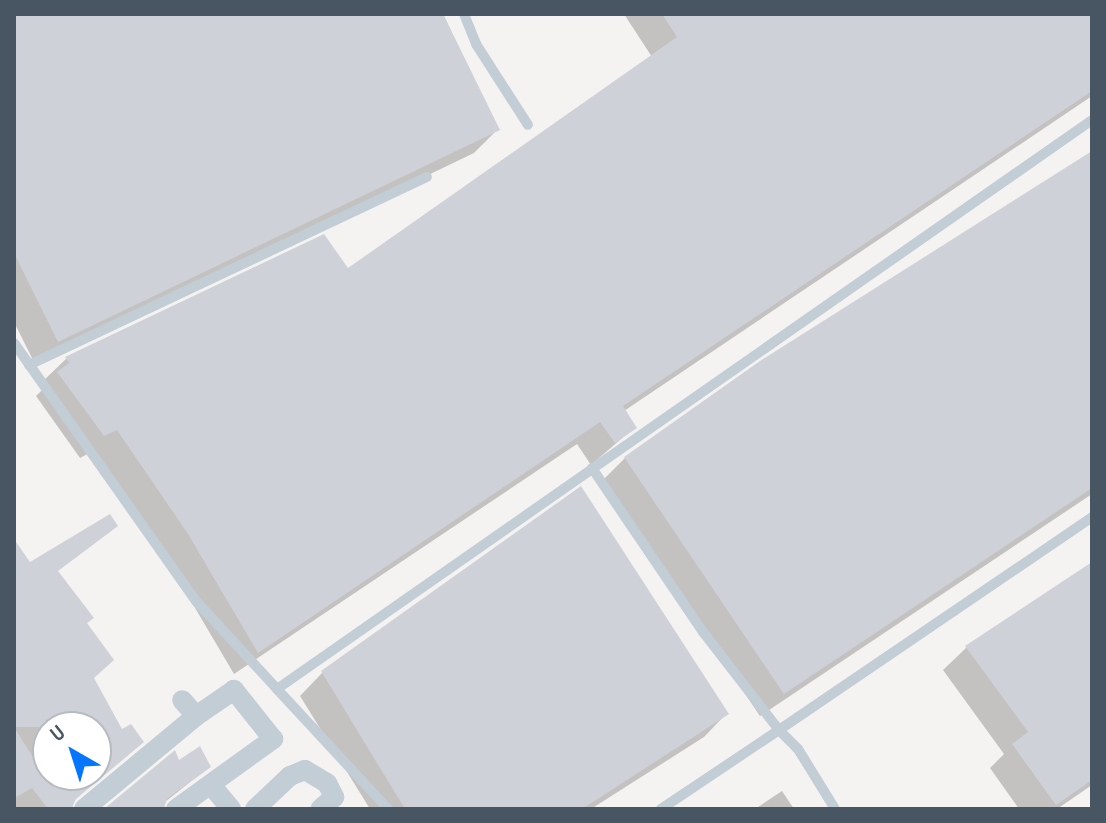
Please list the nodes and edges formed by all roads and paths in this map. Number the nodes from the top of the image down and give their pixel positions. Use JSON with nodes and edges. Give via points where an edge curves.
{"nodes":[{"id":1,"x":464,"y":14,"type":"edge"},
{"id":2,"x":1092,"y":120,"type":"edge"},
{"id":3,"x":528,"y":125,"type":"dead end"},
{"id":4,"x":427,"y":177,"type":"dead end"},
{"id":5,"x":14,"y":343,"type":"edge"},
{"id":6,"x":29,"y":365,"type":"junction"},
{"id":7,"x":592,"y":468,"type":"junction"},
{"id":8,"x":1092,"y":517,"type":"edge"},
{"id":9,"x":277,"y":689,"type":"junction"},
{"id":10,"x":182,"y":700,"type":"dead end"},
{"id":11,"x":196,"y":716,"type":"junction"},
{"id":12,"x":779,"y":730,"type":"junction"},
{"id":13,"x":211,"y":785,"type":"junction"},
{"id":14,"x":84,"y":809,"type":"edge"},
{"id":15,"x":176,"y":809,"type":"edge"},
{"id":16,"x":231,"y":809,"type":"edge"},
{"id":17,"x":255,"y":809,"type":"edge"},
{"id":18,"x":320,"y":809,"type":"edge"},
{"id":19,"x":388,"y":809,"type":"edge"},
{"id":20,"x":661,"y":809,"type":"edge"},
{"id":21,"x":835,"y":809,"type":"edge"}],
"edges":[{"from":1,"to":3,"type":"lane","via":[[476,44]]},
{"from":2,"to":7,"type":"lane"},
{"from":4,"to":6,"type":"lane"},
{"from":5,"to":6,"type":"lane"},
{"from":6,"to":9,"type":"lane","via":[[197,602]]},
{"from":7,"to":9,"type":"lane"},
{"from":7,"to":12,"type":"lane","via":[[703,632]]},
{"from":8,"to":12,"type":"lane"},
{"from":9,"to":19,"type":"lane"},
{"from":10,"to":11,"type":"street"},
{"from":11,"to":13,"type":"street","via":[[234,690],[273,739]]},
{"from":11,"to":14,"type":"street"},
{"from":12,"to":20,"type":"lane"},
{"from":12,"to":21,"type":"lane","via":[[798,749]]},
{"from":13,"to":15,"type":"street"},
{"from":13,"to":16,"type":"street"},
{"from":17,"to":18,"type":"street","via":[[290,776],[305,770],[327,783],[334,797]]}]}
